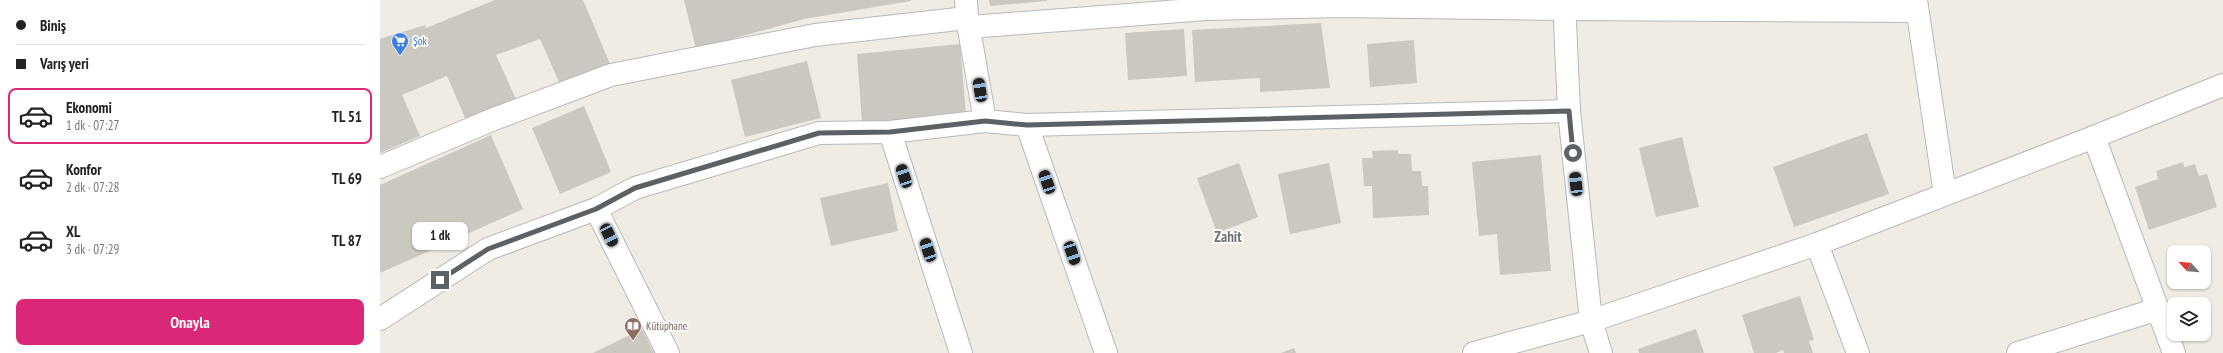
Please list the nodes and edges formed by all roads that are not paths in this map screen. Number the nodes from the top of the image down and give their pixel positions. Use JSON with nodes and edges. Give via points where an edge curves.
{"nodes":[{"id":1,"x":1564,"y":5,"type":"edge"},
{"id":2,"x":1916,"y":6,"type":"edge"},
{"id":3,"x":968,"y":15,"type":"edge"},
{"id":4,"x":2223,"y":85,"type":"edge"},
{"id":5,"x":1569,"y":111,"type":"junction"},
{"id":6,"x":985,"y":121,"type":"junction"},
{"id":7,"x":1027,"y":125,"type":"junction"},
{"id":8,"x":890,"y":132,"type":"junction"},
{"id":9,"x":2094,"y":137,"type":"junction"},
{"id":10,"x":380,"y":167,"type":"edge"},
{"id":11,"x":1945,"y":194,"type":"junction"},
{"id":12,"x":596,"y":209,"type":"junction"},
{"id":13,"x":1817,"y":244,"type":"junction"},
{"id":14,"x":2158,"y":309,"type":"junction"},
{"id":15,"x":380,"y":319,"type":"edge"},
{"id":16,"x":1591,"y":321,"type":"junction"},
{"id":17,"x":668,"y":353,"type":"edge"},
{"id":18,"x":962,"y":353,"type":"edge"},
{"id":19,"x":1106,"y":353,"type":"edge"},
{"id":20,"x":1474,"y":353,"type":"edge"},
{"id":21,"x":1601,"y":353,"type":"edge"},
{"id":22,"x":1858,"y":353,"type":"edge"},
{"id":23,"x":2018,"y":353,"type":"edge"},
{"id":24,"x":2174,"y":353,"type":"edge"}],
"edges":[{"from":1,"to":2,"type":"street"},
{"from":1,"to":3,"type":"street","via":[[1342,6]]},
{"from":1,"to":5,"type":"street"},
{"from":2,"to":11,"type":"street"},
{"from":3,"to":6,"type":"street"},
{"from":3,"to":10,"type":"street","via":[[815,35],[611,75],[494,119]]},
{"from":4,"to":9,"type":"street"},
{"from":5,"to":7,"type":"street"},
{"from":5,"to":16,"type":"street"},
{"from":6,"to":7,"type":"street"},
{"from":6,"to":8,"type":"street"},
{"from":7,"to":19,"type":"street"},
{"from":8,"to":12,"type":"street","via":[[819,133],[635,188]]},
{"from":8,"to":18,"type":"street"},
{"from":9,"to":11,"type":"street"},
{"from":9,"to":14,"type":"street"},
{"from":11,"to":13,"type":"street"},
{"from":12,"to":15,"type":"street","via":[[488,249]]},
{"from":12,"to":17,"type":"street"},
{"from":13,"to":16,"type":"street"},
{"from":13,"to":22,"type":"street"},
{"from":14,"to":23,"type":"street"},
{"from":14,"to":24,"type":"street"},
{"from":16,"to":20,"type":"street"},
{"from":16,"to":21,"type":"street"}]}
